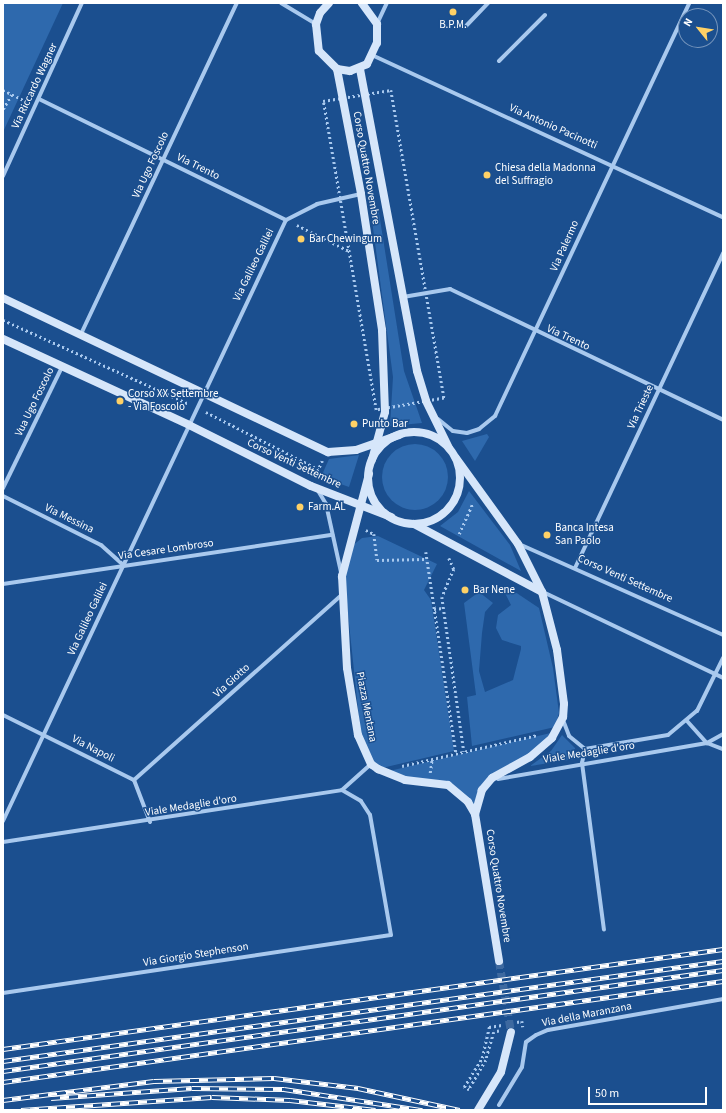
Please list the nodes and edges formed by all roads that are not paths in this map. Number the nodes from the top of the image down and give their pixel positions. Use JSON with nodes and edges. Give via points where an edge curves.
{"nodes":[{"id":1,"x":82,"y":3,"type":"edge"},
{"id":2,"x":237,"y":3,"type":"edge"},
{"id":3,"x":281,"y":3,"type":"edge"},
{"id":4,"x":329,"y":3,"type":"edge"},
{"id":5,"x":362,"y":3,"type":"edge"},
{"id":6,"x":387,"y":3,"type":"edge"},
{"id":7,"x":488,"y":3,"type":"edge"},
{"id":8,"x":690,"y":3,"type":"edge"},
{"id":9,"x":545,"y":15,"type":"dead end"},
{"id":10,"x":316,"y":24,"type":"junction"},
{"id":11,"x":377,"y":24,"type":"junction"},
{"id":12,"x":466,"y":26,"type":"dead end"},
{"id":13,"x":374,"y":56,"type":"junction"},
{"id":14,"x":499,"y":61,"type":"dead end"},
{"id":15,"x":336,"y":69,"type":"junction"},
{"id":16,"x":360,"y":69,"type":"junction"},
{"id":17,"x":39,"y":99,"type":"junction"},
{"id":18,"x":164,"y":161,"type":"junction"},
{"id":19,"x":612,"y":164,"type":"junction"},
{"id":20,"x":3,"y":176,"type":"edge"},
{"id":21,"x":361,"y":194,"type":"junction"},
{"id":22,"x":723,"y":217,"type":"edge"},
{"id":23,"x":286,"y":220,"type":"junction"},
{"id":24,"x":723,"y":253,"type":"edge"},
{"id":25,"x":403,"y":297,"type":"junction"},
{"id":26,"x":3,"y":298,"type":"edge"},
{"id":27,"x":535,"y":333,"type":"junction"},
{"id":28,"x":81,"y":334,"type":"junction"},
{"id":29,"x":3,"y":340,"type":"edge"},
{"id":30,"x":62,"y":367,"type":"junction"},
{"id":31,"x":203,"y":390,"type":"junction"},
{"id":32,"x":659,"y":390,"type":"junction"},
{"id":33,"x":426,"y":401,"type":"junction"},
{"id":34,"x":723,"y":420,"type":"edge"},
{"id":35,"x":189,"y":425,"type":"junction"},
{"id":36,"x":399,"y":435,"type":"junction"},
{"id":37,"x":376,"y":443,"type":"junction"},
{"id":38,"x":449,"y":448,"type":"junction"},
{"id":39,"x":456,"y":458,"type":"junction"},
{"id":40,"x":372,"y":460,"type":"junction"},
{"id":41,"x":369,"y":474,"type":"junction"},
{"id":42,"x":3,"y":488,"type":"edge"},
{"id":43,"x":314,"y":488,"type":"junction"},
{"id":44,"x":3,"y":496,"type":"edge"},
{"id":45,"x":362,"y":506,"type":"junction"},
{"id":46,"x":391,"y":517,"type":"junction"},
{"id":47,"x":413,"y":524,"type":"junction"},
{"id":48,"x":332,"y":535,"type":"junction"},
{"id":49,"x":518,"y":544,"type":"junction"},
{"id":50,"x":123,"y":565,"type":"junction"},
{"id":51,"x":575,"y":568,"type":"junction"},
{"id":52,"x":342,"y":576,"type":"junction"},
{"id":53,"x":3,"y":584,"type":"edge"},
{"id":54,"x":542,"y":592,"type":"junction"},
{"id":55,"x":342,"y":595,"type":"junction"},
{"id":56,"x":723,"y":635,"type":"edge"},
{"id":57,"x":723,"y":658,"type":"edge"},
{"id":58,"x":715,"y":675,"type":"junction"},
{"id":59,"x":723,"y":678,"type":"edge"},
{"id":60,"x":3,"y":715,"type":"edge"},
{"id":61,"x":563,"y":717,"type":"junction"},
{"id":62,"x":687,"y":721,"type":"junction"},
{"id":63,"x":44,"y":734,"type":"junction"},
{"id":64,"x":723,"y":734,"type":"edge"},
{"id":65,"x":707,"y":743,"type":"junction"},
{"id":66,"x":585,"y":748,"type":"junction"},
{"id":67,"x":723,"y":750,"type":"edge"},
{"id":68,"x":582,"y":763,"type":"junction"},
{"id":69,"x":370,"y":764,"type":"junction"},
{"id":70,"x":134,"y":780,"type":"junction"},
{"id":71,"x":342,"y":790,"type":"junction"},
{"id":72,"x":480,"y":794,"type":"junction"},
{"id":73,"x":475,"y":814,"type":"junction"},
{"id":74,"x":3,"y":821,"type":"edge"},
{"id":75,"x":150,"y":822,"type":"junction"},
{"id":76,"x":3,"y":842,"type":"edge"},
{"id":77,"x":604,"y":930,"type":"dead end"},
{"id":78,"x":499,"y":961,"type":"tunnel mouth"},
{"id":79,"x":3,"y":994,"type":"edge"},
{"id":80,"x":723,"y":999,"type":"edge"},
{"id":81,"x":511,"y":1032,"type":"tunnel mouth"},
{"id":82,"x":499,"y":1104,"type":"dead end"},
{"id":83,"x":478,"y":1110,"type":"edge"}],
"edges":[{"from":1,"to":17,"type":"street","name":"Via Riccardo Wagner"},
{"from":2,"to":18,"type":"street","name":"Via Ugo Foscolo"},
{"from":3,"to":10,"type":"street"},
{"from":4,"to":10,"type":"street","via":[[320,13]]},
{"from":5,"to":11,"type":"street"},
{"from":6,"to":11,"type":"street"},
{"from":7,"to":12,"type":"street"},
{"from":8,"to":19,"type":"street","name":"Via Palermo"},
{"from":9,"to":14,"type":"street"},
{"from":10,"to":15,"type":"street","via":[[319,51]]},
{"from":11,"to":13,"type":"street"},
{"from":13,"to":16,"type":"street"},
{"from":13,"to":19,"type":"street","name":"Via Antonio Pacinotti"},
{"from":15,"to":16,"type":"street"},
{"from":15,"to":21,"type":"street","name":"Corso Quattro Novembre"},
{"from":16,"to":25,"type":"street","name":"Corso Quattro Novembre"},
{"from":17,"to":18,"type":"street","name":"Via Trento"},
{"from":17,"to":20,"type":"street","name":"Via Riccardo Wagner"},
{"from":18,"to":23,"type":"street","name":"Via Trento"},
{"from":18,"to":28,"type":"street","name":"Via Ugo Foscolo"},
{"from":19,"to":22,"type":"street","name":"Via Antonio Pacinotti"},
{"from":19,"to":27,"type":"street","name":"Via Palermo"},
{"from":21,"to":23,"type":"street","name":"Via Galileo Galilei","via":[[317,204]]},
{"from":21,"to":37,"type":"street","name":"Corso Quattro Novembre","via":[[385,370],[385,412]]},
{"from":23,"to":31,"type":"street","name":"Via Galileo Galilei"},
{"from":24,"to":32,"type":"street","name":"Via Trieste"},
{"from":25,"to":27,"type":"street","name":"Via Trento","via":[[450,289]]},
{"from":25,"to":33,"type":"street","name":"Corso Quattro Novembre","via":[[408,332]]},
{"from":26,"to":28,"type":"street"},
{"from":27,"to":32,"type":"street","name":"Via Trento"},
{"from":27,"to":33,"type":"street","name":"Via Palermo","via":[[495,416],[479,429],[453,431],[441,423]]},
{"from":28,"to":31,"type":"street"},
{"from":29,"to":30,"type":"street","name":"Corso Venti Settembre"},
{"from":30,"to":35,"type":"street","name":"Corso Venti Settembre"},
{"from":30,"to":42,"type":"street","name":"Vua Ugo Foscolo"},
{"from":31,"to":35,"type":"street"},
{"from":31,"to":37,"type":"street","via":[[328,452],[349,451]]},
{"from":32,"to":34,"type":"street","name":"Via Trento"},
{"from":32,"to":51,"type":"street","name":"Via Trieste"},
{"from":33,"to":38,"type":"street","name":"Corso Quattro Novembre"},
{"from":35,"to":43,"type":"street","name":"Corso Venti Settembre"},
{"from":35,"to":50,"type":"street","name":"Via Galileo Galilei"},
{"from":36,"to":37,"type":"street"},
{"from":36,"to":38,"type":"street","via":[[424,433]]},
{"from":36,"to":40,"type":"street","via":[[382,446]]},
{"from":37,"to":40,"type":"street","name":"Corso Quattro Novembre"},
{"from":38,"to":39,"type":"street"},
{"from":39,"to":47,"type":"street","via":[[460,478],[453,502],[436,518]]},
{"from":39,"to":49,"type":"street"},
{"from":40,"to":41,"type":"street"},
{"from":41,"to":45,"type":"street","name":"Piazza Mentana"},
{"from":41,"to":46,"type":"street","via":[[375,501]]},
{"from":43,"to":45,"type":"street","name":"Corso Venti Settembre"},
{"from":43,"to":48,"type":"street","name":"Piazza Mentana","via":[[325,502]]},
{"from":44,"to":50,"type":"street","name":"Via Messina","via":[[101,545]]},
{"from":45,"to":46,"type":"street","name":"Corso Venti Settembre"},
{"from":45,"to":52,"type":"street","name":"Piazza Mentana"},
{"from":46,"to":47,"type":"street"},
{"from":47,"to":54,"type":"street"},
{"from":48,"to":50,"type":"street","name":"Via Cesare Lombroso"},
{"from":48,"to":52,"type":"street","name":"Piazza Mentana"},
{"from":49,"to":51,"type":"street","name":"Corso Venti Settembre"},
{"from":49,"to":54,"type":"street"},
{"from":50,"to":53,"type":"street","name":"Via Cesare Lombroso"},
{"from":50,"to":63,"type":"street","name":"Via Galileo Galilei"},
{"from":51,"to":56,"type":"street","name":"Corso Venti Settembre"},
{"from":52,"to":55,"type":"street","name":"Piazza Mentana"},
{"from":54,"to":58,"type":"street"},
{"from":54,"to":61,"type":"street","via":[[557,650]]},
{"from":55,"to":69,"type":"street","name":"Piazza Mentana","via":[[356,723]]},
{"from":55,"to":70,"type":"street","name":"Via Giotto"},
{"from":57,"to":58,"type":"street","name":"Viale Medaglie d'oro"},
{"from":58,"to":59,"type":"street"},
{"from":58,"to":62,"type":"street","name":"Viale Medaglie d'oro","via":[[697,711]]},
{"from":60,"to":63,"type":"street","name":"Via Napoli"},
{"from":61,"to":66,"type":"street","name":"Viale Medaglie d'oro","via":[[569,736]]},
{"from":61,"to":72,"type":"street","via":[[557,731],[539,752],[492,778]]},
{"from":62,"to":65,"type":"street"},
{"from":62,"to":66,"type":"street","name":"Viale Medaglie d'oro","via":[[668,735]]},
{"from":63,"to":70,"type":"street","name":"Via Napoli"},
{"from":63,"to":74,"type":"street","name":"Via Galileo Galilei"},
{"from":64,"to":65,"type":"street"},
{"from":65,"to":67,"type":"street"},
{"from":65,"to":68,"type":"street","name":"Viale Medaglie d'oro"},
{"from":66,"to":68,"type":"street"},
{"from":68,"to":72,"type":"street","name":"Viale Medaglie d'oro","via":[[507,775],[490,783]]},
{"from":68,"to":77,"type":"street"},
{"from":69,"to":71,"type":"street"},
{"from":69,"to":73,"type":"street","via":[[400,778],[448,786],[462,794]]},
{"from":70,"to":75,"type":"street"},
{"from":71,"to":75,"type":"street","name":"Viale Medaglie d'oro"},
{"from":71,"to":79,"type":"street","name":"Via Giorgio Stephenson","via":[[361,801],[370,815],[391,935]]},
{"from":72,"to":73,"type":"street"},
{"from":73,"to":78,"type":"street","name":"Corso Quattro Novembre"},
{"from":75,"to":76,"type":"street","name":"Viale Medaglie d'oro"},
{"from":80,"to":82,"type":"street","name":"Via della Maranzana","via":[[548,1030],[536,1035],[526,1042],[522,1067]]},
{"from":81,"to":83,"type":"street","via":[[501,1072]]}]}
